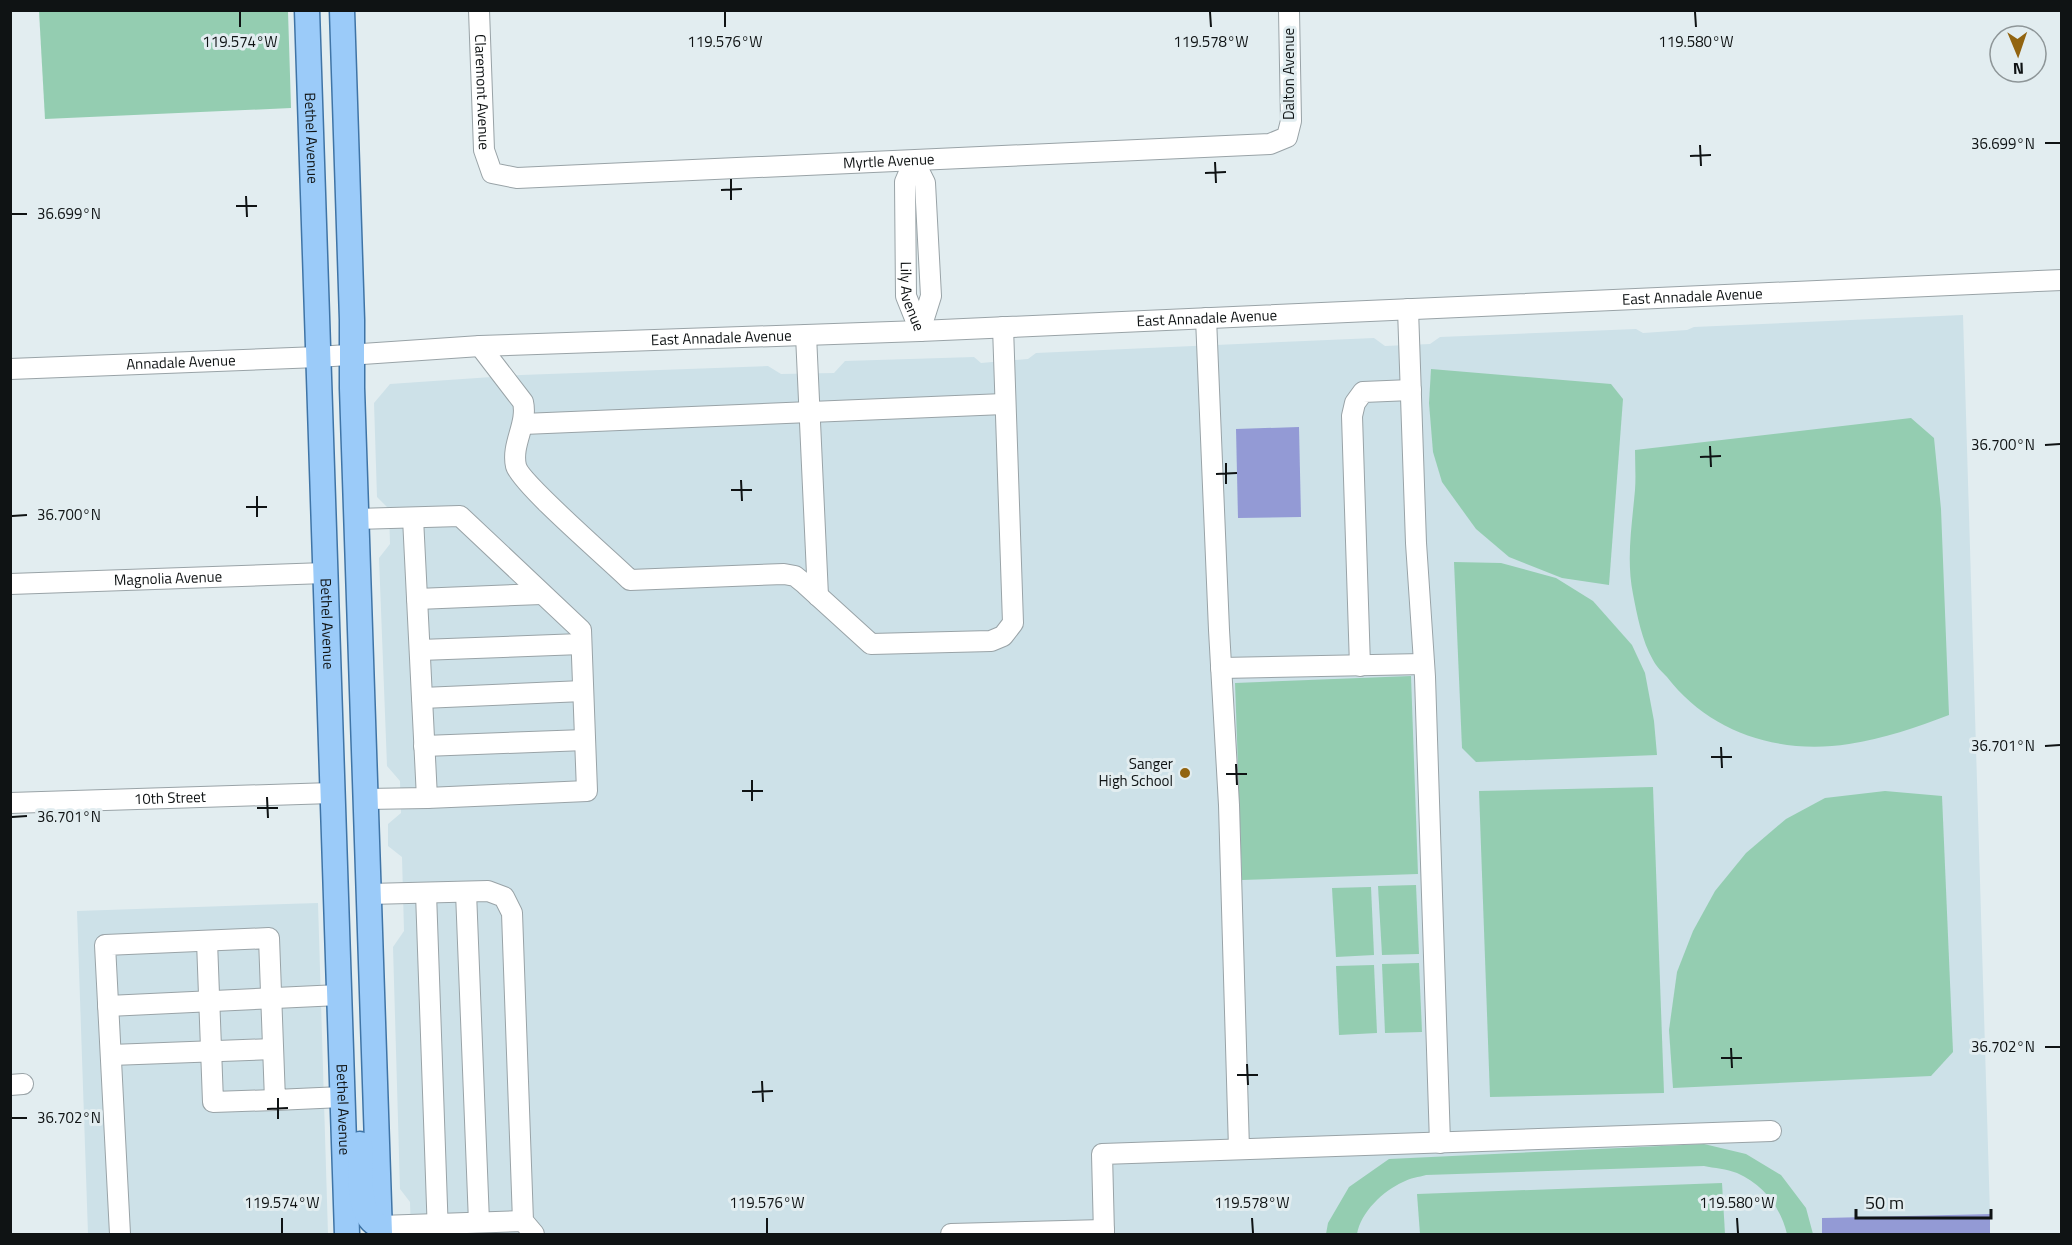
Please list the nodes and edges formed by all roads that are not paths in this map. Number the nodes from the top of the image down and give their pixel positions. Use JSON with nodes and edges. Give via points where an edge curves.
{"nodes":[{"id":1,"x":307,"y":10,"type":"edge"},
{"id":2,"x":342,"y":10,"type":"edge"},
{"id":3,"x":479,"y":10,"type":"edge"},
{"id":4,"x":1289,"y":10,"type":"edge"},
{"id":5,"x":1287,"y":137,"type":"joint"},
{"id":6,"x":914,"y":161,"type":"junction"},
{"id":7,"x":492,"y":173,"type":"joint"},
{"id":8,"x":2061,"y":280,"type":"edge"},
{"id":9,"x":1408,"y":309,"type":"junction"},
{"id":10,"x":1206,"y":318,"type":"junction"},
{"id":11,"x":1003,"y":327,"type":"junction"},
{"id":12,"x":920,"y":331,"type":"junction"},
{"id":13,"x":806,"y":335,"type":"junction"},
{"id":14,"x":480,"y":346,"type":"junction"},
{"id":15,"x":352,"y":354,"type":"junction"},
{"id":16,"x":318,"y":357,"type":"junction"},
{"id":17,"x":10,"y":369,"type":"edge"},
{"id":18,"x":1410,"y":390,"type":"junction"},
{"id":19,"x":1004,"y":404,"type":"junction"},
{"id":20,"x":809,"y":412,"type":"junction"},
{"id":21,"x":523,"y":424,"type":"junction"},
{"id":22,"x":413,"y":518,"type":"junction"},
{"id":23,"x":356,"y":519,"type":"junction"},
{"id":24,"x":325,"y":579,"type":"junction"},
{"id":25,"x":10,"y":584,"type":"edge"},
{"id":26,"x":542,"y":594,"type":"junction"},
{"id":27,"x":818,"y":596,"type":"junction"},
{"id":28,"x":417,"y":599,"type":"junction"},
{"id":29,"x":581,"y":644,"type":"junction"},
{"id":30,"x":420,"y":650,"type":"junction"},
{"id":31,"x":1424,"y":664,"type":"junction"},
{"id":32,"x":1360,"y":666,"type":"junction"},
{"id":33,"x":1221,"y":668,"type":"junction"},
{"id":34,"x":583,"y":691,"type":"junction"},
{"id":35,"x":422,"y":698,"type":"junction"},
{"id":36,"x":585,"y":740,"type":"junction"},
{"id":37,"x":424,"y":746,"type":"junction"},
{"id":38,"x":332,"y":793,"type":"junction"},
{"id":39,"x":427,"y":798,"type":"junction"},
{"id":40,"x":366,"y":799,"type":"junction"},
{"id":41,"x":10,"y":803,"type":"edge"},
{"id":42,"x":466,"y":892,"type":"junction"},
{"id":43,"x":426,"y":893,"type":"junction"},
{"id":44,"x":369,"y":894,"type":"junction"},
{"id":45,"x":207,"y":941,"type":"junction"},
{"id":46,"x":271,"y":998,"type":"junction"},
{"id":47,"x":339,"y":999,"type":"junction"},
{"id":48,"x":209,"y":1001,"type":"junction"},
{"id":49,"x":108,"y":1006,"type":"junction"},
{"id":50,"x":373,"y":1022,"type":"junction"},
{"id":51,"x":273,"y":1049,"type":"junction"},
{"id":52,"x":212,"y":1051,"type":"junction"},
{"id":53,"x":111,"y":1055,"type":"junction"},
{"id":54,"x":342,"y":1098,"type":"junction"},
{"id":55,"x":275,"y":1100,"type":"junction"},
{"id":56,"x":1771,"y":1131,"type":"dead end"},
{"id":57,"x":1440,"y":1143,"type":"junction"},
{"id":58,"x":1239,"y":1149,"type":"junction"},
{"id":59,"x":479,"y":1222,"type":"junction"},
{"id":60,"x":528,"y":1228,"type":"edge"},
{"id":61,"x":438,"y":1229,"type":"edge"},
{"id":62,"x":380,"y":1230,"type":"edge"},
{"id":63,"x":1104,"y":1232,"type":"edge"},
{"id":64,"x":120,"y":1234,"type":"edge"},
{"id":65,"x":346,"y":1234,"type":"edge"},
{"id":66,"x":951,"y":1234,"type":"edge"}],
"edges":[{"from":1,"to":16,"type":"main road","name":"Bethel Avenue"},
{"from":2,"to":15,"type":"main road"},
{"from":3,"to":7,"type":"street","name":"Claremont Avenue","via":[[484,150]]},
{"from":4,"to":5,"type":"street","name":"Dalton Avenue","via":[[1292,121]]},
{"from":5,"to":6,"type":"street","name":"Myrtle Avenue","via":[[1270,144]]},
{"from":6,"to":7,"type":"street","name":"Myrtle Avenue","via":[[517,178]]},
{"from":6,"to":12,"type":"street","name":"Lily Avenue","via":[[925,183],[931,296]]},
{"from":8,"to":9,"type":"street","name":"East Annadale Avenue"},
{"from":9,"to":10,"type":"street","name":"East Annadale Avenue"},
{"from":9,"to":18,"type":"street"},
{"from":10,"to":11,"type":"street","name":"East Annadale Avenue"},
{"from":10,"to":33,"type":"street"},
{"from":11,"to":12,"type":"street","name":"East Annadale Avenue"},
{"from":11,"to":19,"type":"street"},
{"from":12,"to":13,"type":"street","name":"East Annadale Avenue"},
{"from":13,"to":14,"type":"street","name":"East Annadale Avenue"},
{"from":13,"to":20,"type":"street"},
{"from":14,"to":15,"type":"street","name":"East Annadale Avenue"},
{"from":14,"to":21,"type":"street","via":[[523,402]]},
{"from":15,"to":16,"type":"street","name":"Annadale Avenue"},
{"from":15,"to":23,"type":"main road"},
{"from":16,"to":17,"type":"street","name":"Annadale Avenue"},
{"from":16,"to":24,"type":"main road","name":"Bethel Avenue"},
{"from":18,"to":31,"type":"street"},
{"from":18,"to":32,"type":"street","via":[[1363,392],[1352,416]]},
{"from":19,"to":20,"type":"street"},
{"from":19,"to":27,"type":"street","via":[[1013,623],[1003,636],[991,641],[871,644]]},
{"from":20,"to":21,"type":"street"},
{"from":20,"to":27,"type":"street"},
{"from":21,"to":27,"type":"street","via":[[516,448],[516,467],[530,486],[630,579],[784,574],[795,576]]},
{"from":22,"to":23,"type":"street"},
{"from":22,"to":26,"type":"street","via":[[460,516]]},
{"from":22,"to":28,"type":"street"},
{"from":23,"to":40,"type":"main road"},
{"from":24,"to":25,"type":"street","name":"Magnolia Avenue"},
{"from":24,"to":38,"type":"main road","name":"Bethel Avenue"},
{"from":24,"to":40,"type":"main road","via":[[342,658],[351,779]]},
{"from":26,"to":28,"type":"street"},
{"from":26,"to":29,"type":"street","via":[[580,630]]},
{"from":28,"to":30,"type":"street"},
{"from":29,"to":30,"type":"street"},
{"from":29,"to":34,"type":"street"},
{"from":30,"to":35,"type":"street"},
{"from":31,"to":32,"type":"street"},
{"from":31,"to":57,"type":"street"},
{"from":32,"to":33,"type":"street"},
{"from":33,"to":58,"type":"street"},
{"from":34,"to":35,"type":"street"},
{"from":34,"to":36,"type":"street"},
{"from":35,"to":37,"type":"street"},
{"from":36,"to":37,"type":"street"},
{"from":36,"to":39,"type":"street","via":[[587,791]]},
{"from":37,"to":39,"type":"street"},
{"from":38,"to":41,"type":"street","name":"10th Street"},
{"from":38,"to":47,"type":"main road","name":"Bethel Avenue"},
{"from":38,"to":50,"type":"main road","via":[[342,799],[352,827],[356,956]]},
{"from":39,"to":40,"type":"street"},
{"from":40,"to":44,"type":"main road"},
{"from":42,"to":43,"type":"street"},
{"from":42,"to":59,"type":"street"},
{"from":42,"to":60,"type":"street","via":[[488,891],[504,897],[512,913]]},
{"from":43,"to":44,"type":"street"},
{"from":43,"to":61,"type":"street"},
{"from":44,"to":50,"type":"main road"},
{"from":45,"to":46,"type":"street","via":[[269,938]]},
{"from":45,"to":48,"type":"street"},
{"from":45,"to":49,"type":"street","via":[[105,945]]},
{"from":46,"to":47,"type":"street"},
{"from":46,"to":48,"type":"street"},
{"from":46,"to":51,"type":"street"},
{"from":47,"to":54,"type":"main road","name":"Bethel Avenue"},
{"from":47,"to":62,"type":"main road","via":[[356,1047],[363,1203],[366,1214]]},
{"from":48,"to":49,"type":"street"},
{"from":48,"to":52,"type":"street"},
{"from":49,"to":53,"type":"street"},
{"from":50,"to":62,"type":"main road"},
{"from":51,"to":52,"type":"street"},
{"from":51,"to":55,"type":"street"},
{"from":52,"to":53,"type":"street"},
{"from":52,"to":55,"type":"street","via":[[213,1102]]},
{"from":53,"to":64,"type":"street"},
{"from":54,"to":55,"type":"street"},
{"from":54,"to":65,"type":"main road","name":"Bethel Avenue"},
{"from":56,"to":57,"type":"street"},
{"from":57,"to":58,"type":"street"},
{"from":58,"to":63,"type":"street","via":[[1102,1154]]},
{"from":59,"to":60,"type":"street"},
{"from":59,"to":61,"type":"street"},
{"from":61,"to":62,"type":"street"},
{"from":63,"to":66,"type":"street"}]}
